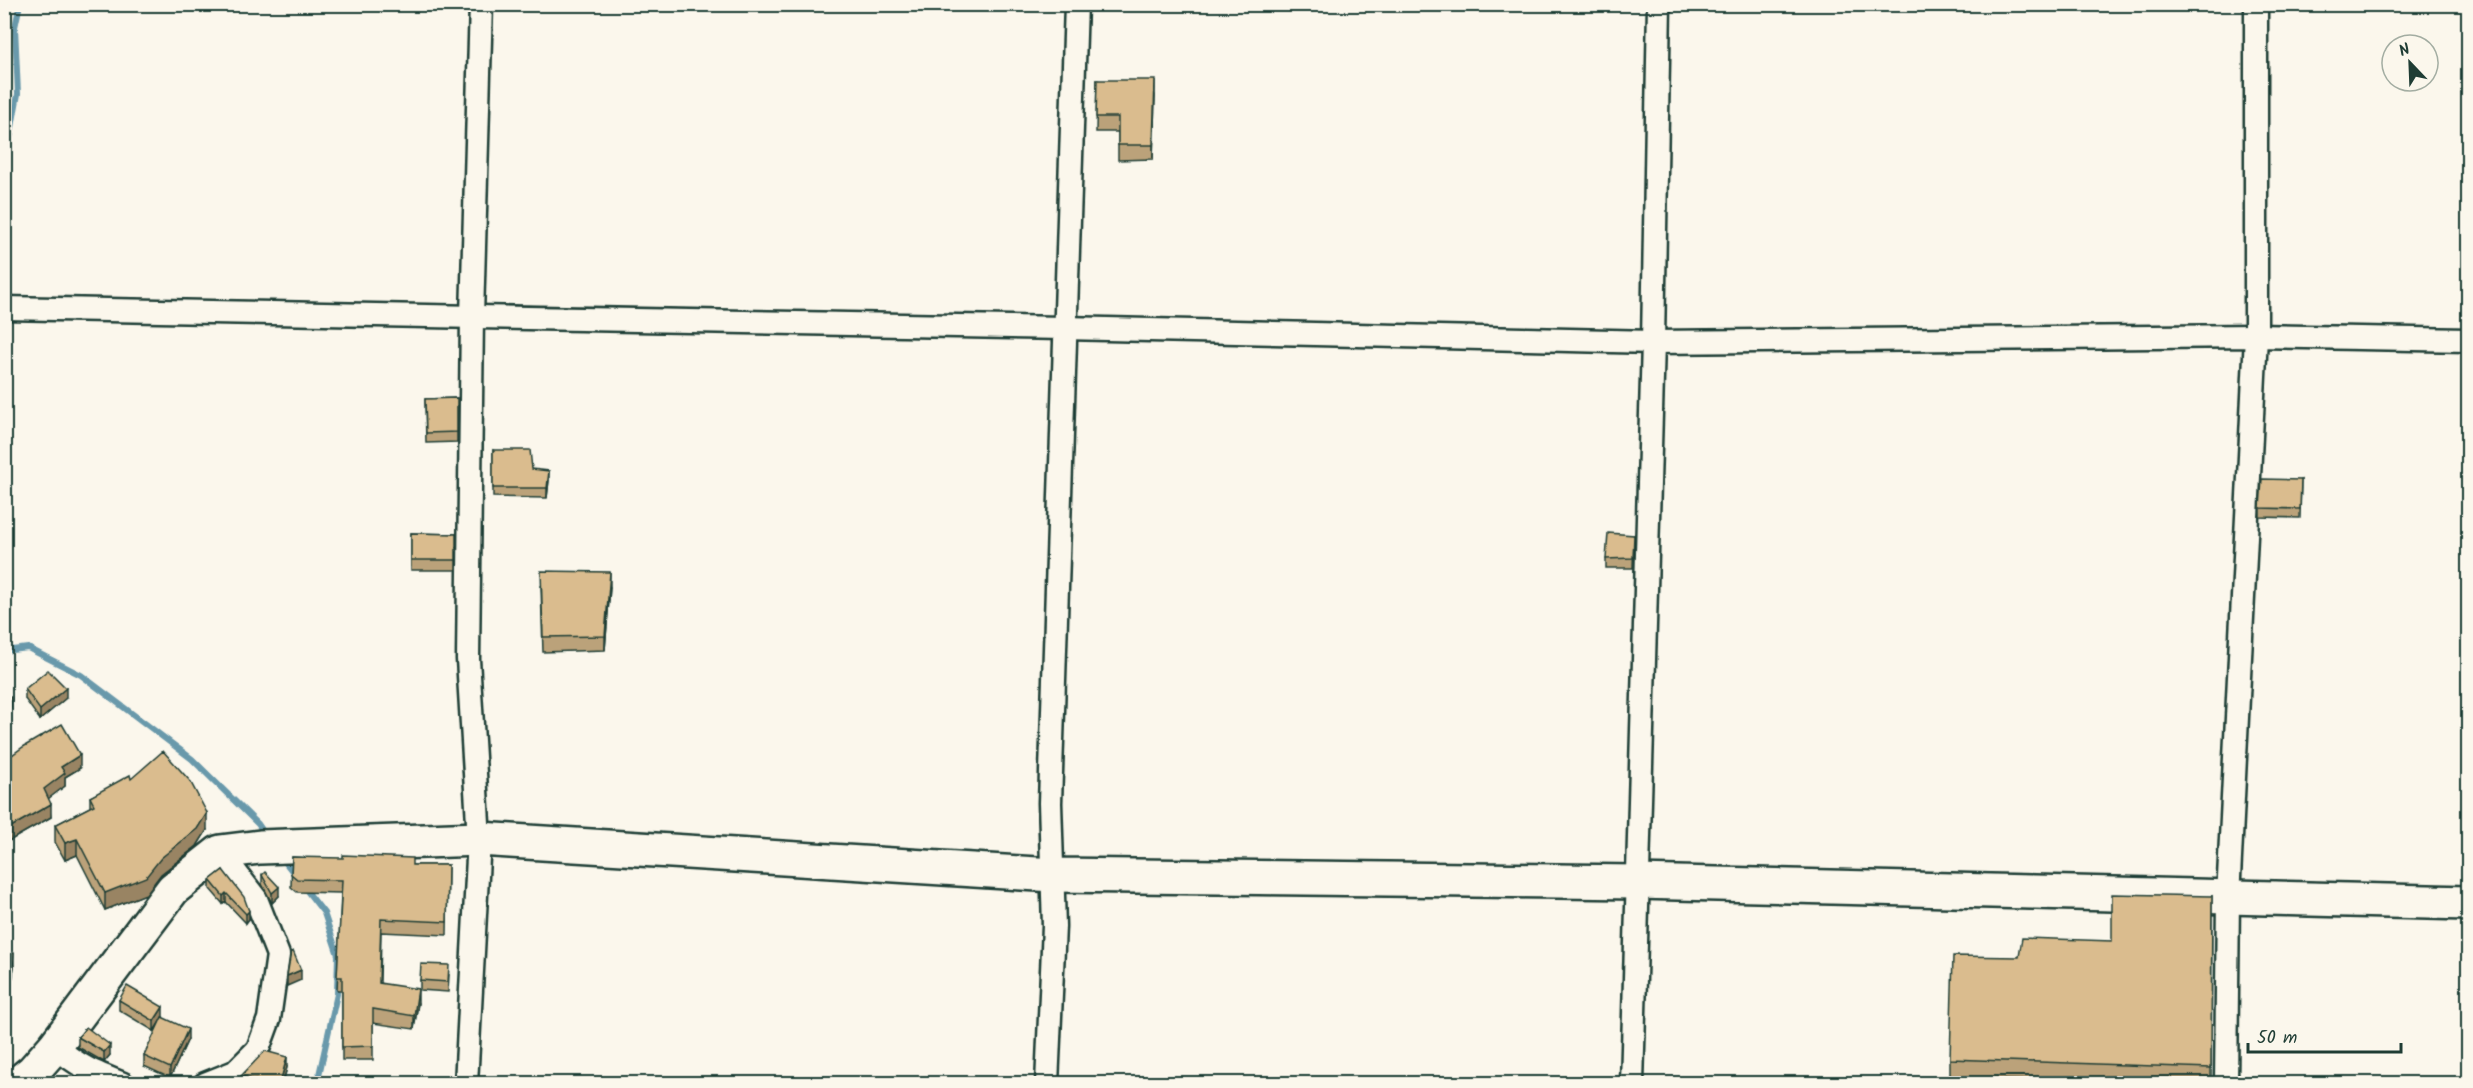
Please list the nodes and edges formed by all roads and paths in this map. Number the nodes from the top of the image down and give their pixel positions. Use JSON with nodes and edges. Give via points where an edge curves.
{"nodes":[{"id":1,"x":481,"y":4,"type":"edge"},
{"id":2,"x":1076,"y":4,"type":"edge"},
{"id":3,"x":1659,"y":4,"type":"edge"},
{"id":4,"x":2256,"y":4,"type":"edge"},
{"id":5,"x":4,"y":308,"type":"edge"},
{"id":6,"x":472,"y":316,"type":"junction"},
{"id":7,"x":1064,"y":328,"type":"junction"},
{"id":8,"x":2256,"y":336,"type":"junction"},
{"id":9,"x":2469,"y":340,"type":"edge"},
{"id":10,"x":1653,"y":342,"type":"junction"},
{"id":11,"x":479,"y":839,"type":"junction"},
{"id":12,"x":239,"y":850,"type":"junction"},
{"id":13,"x":1054,"y":874,"type":"junction"},
{"id":14,"x":1637,"y":882,"type":"junction"},
{"id":15,"x":2228,"y":898,"type":"junction"},
{"id":16,"x":2469,"y":903,"type":"edge"},
{"id":17,"x":55,"y":1046,"type":"junction"},
{"id":18,"x":17,"y":1083,"type":"edge"},
{"id":19,"x":123,"y":1083,"type":"edge"},
{"id":20,"x":205,"y":1083,"type":"edge"},
{"id":21,"x":466,"y":1083,"type":"edge"},
{"id":22,"x":1047,"y":1083,"type":"edge"},
{"id":23,"x":1632,"y":1083,"type":"edge"},
{"id":24,"x":2226,"y":1083,"type":"edge"}],
"edges":[{"from":1,"to":6,"type":"street"},
{"from":2,"to":7,"type":"street"},
{"from":3,"to":10,"type":"street"},
{"from":4,"to":8,"type":"street"},
{"from":5,"to":6,"type":"street"},
{"from":6,"to":7,"type":"street"},
{"from":6,"to":11,"type":"street","via":[[468,659]]},
{"from":7,"to":10,"type":"street"},
{"from":7,"to":13,"type":"street","via":[[1050,803]]},
{"from":8,"to":9,"type":"street"},
{"from":8,"to":10,"type":"street"},
{"from":8,"to":15,"type":"street"},
{"from":10,"to":14,"type":"street"},
{"from":11,"to":12,"type":"street"},
{"from":11,"to":13,"type":"street"},
{"from":11,"to":21,"type":"street"},
{"from":12,"to":17,"type":"street","via":[[173,889]]},
{"from":12,"to":20,"type":"street","via":[[278,955],[269,1019],[258,1049],[235,1072]]},
{"from":13,"to":14,"type":"street"},
{"from":13,"to":22,"type":"street"},
{"from":14,"to":15,"type":"street"},
{"from":14,"to":23,"type":"street"},
{"from":15,"to":16,"type":"street"},
{"from":15,"to":24,"type":"street"},
{"from":17,"to":18,"type":"street"},
{"from":17,"to":19,"type":"street","via":[[88,1071]]}]}
